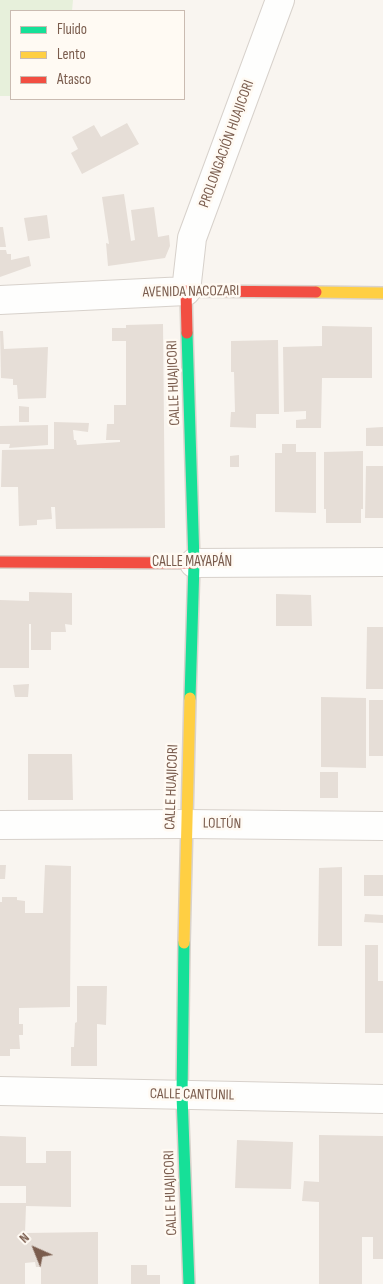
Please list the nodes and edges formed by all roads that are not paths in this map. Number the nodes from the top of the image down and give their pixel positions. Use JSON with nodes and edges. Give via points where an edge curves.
{"nodes":[{"id":1,"x":280,"y":0,"type":"edge"},
{"id":2,"x":186,"y":291,"type":"junction"},
{"id":3,"x":383,"y":293,"type":"edge"},
{"id":4,"x":0,"y":300,"type":"edge"},
{"id":5,"x":0,"y":562,"type":"edge"},
{"id":6,"x":383,"y":562,"type":"edge"},
{"id":7,"x":194,"y":563,"type":"junction"},
{"id":8,"x":186,"y":824,"type":"junction"},
{"id":9,"x":0,"y":825,"type":"edge"},
{"id":10,"x":383,"y":826,"type":"edge"},
{"id":11,"x":0,"y":1092,"type":"edge"},
{"id":12,"x":182,"y":1095,"type":"junction"},
{"id":13,"x":383,"y":1099,"type":"edge"},
{"id":14,"x":189,"y":1284,"type":"edge"}],
"edges":[{"from":1,"to":2,"type":"street","name":"PROLONGACIÓN HUAJICORI","via":[[192,238]]},
{"from":2,"to":3,"type":"street","name":"AVENIDA NACOZARI"},
{"from":2,"to":4,"type":"street","name":"AVENIDA NACOZARI"},
{"from":2,"to":7,"type":"street","name":"CALLE HUAJICORI"},
{"from":5,"to":7,"type":"street","name":"CALLE MAYAPÁN"},
{"from":6,"to":7,"type":"street","name":"CALLE MAYAPÁN"},
{"from":7,"to":8,"type":"street","name":"CALLE HUAJICORI"},
{"from":8,"to":9,"type":"street","name":"LOLTÚN"},
{"from":8,"to":10,"type":"street","name":"LOLTÚN"},
{"from":8,"to":12,"type":"street","name":"CALLE HUAJICORI"},
{"from":11,"to":12,"type":"street","name":"CALLE CANTUNIL"},
{"from":12,"to":13,"type":"street","name":"CALLE CANTUNIL"},
{"from":12,"to":14,"type":"street","name":"CALLE HUAJICORI"}]}
